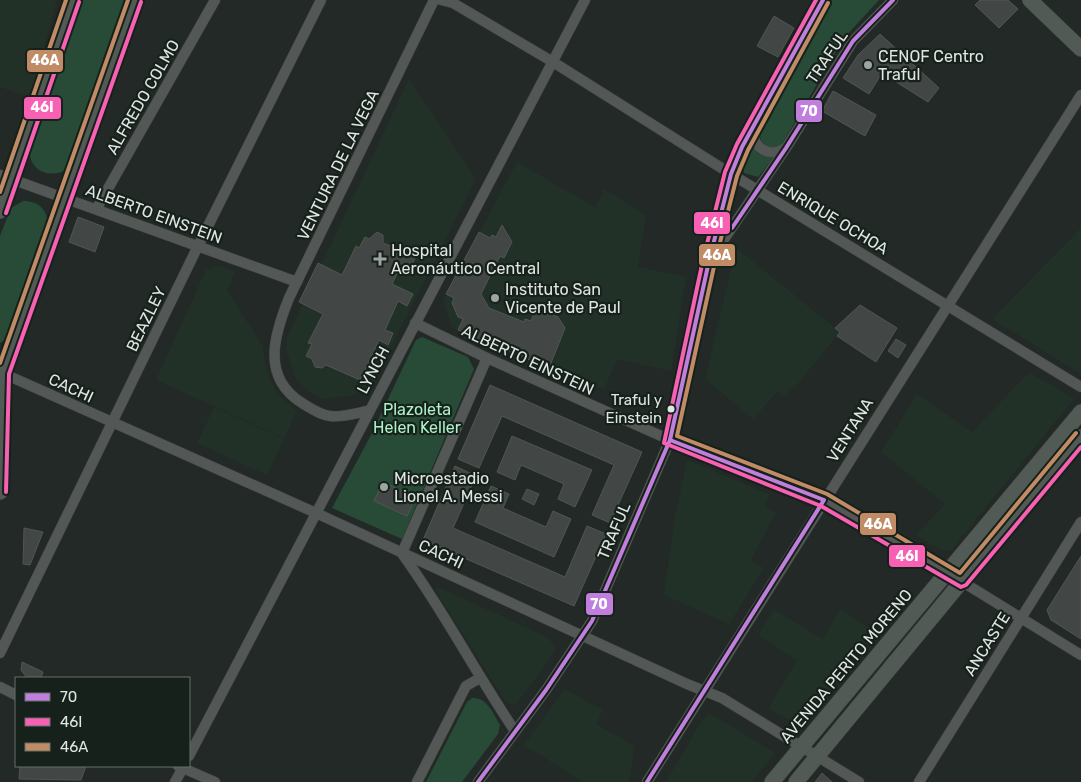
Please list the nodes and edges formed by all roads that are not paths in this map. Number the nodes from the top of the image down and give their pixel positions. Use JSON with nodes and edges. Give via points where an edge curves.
{"nodes":[{"id":1,"x":73,"y":0,"type":"edge"},
{"id":2,"x":135,"y":0,"type":"edge"},
{"id":3,"x":215,"y":0,"type":"edge"},
{"id":4,"x":321,"y":0,"type":"edge"},
{"id":5,"x":434,"y":0,"type":"edge"},
{"id":6,"x":441,"y":0,"type":"edge"},
{"id":7,"x":584,"y":0,"type":"edge"},
{"id":8,"x":823,"y":0,"type":"edge"},
{"id":9,"x":893,"y":0,"type":"edge"},
{"id":10,"x":1030,"y":0,"type":"edge"},
{"id":11,"x":1081,"y":49,"type":"edge"},
{"id":12,"x":553,"y":62,"type":"junction"},
{"id":13,"x":1081,"y":95,"type":"edge"},
{"id":14,"x":754,"y":127,"type":"junction"},
{"id":15,"x":786,"y":148,"type":"junction"},
{"id":16,"x":731,"y":174,"type":"junction"},
{"id":17,"x":6,"y":177,"type":"edge"},
{"id":18,"x":758,"y":190,"type":"junction"},
{"id":19,"x":66,"y":198,"type":"junction"},
{"id":20,"x":96,"y":208,"type":"junction"},
{"id":21,"x":0,"y":211,"type":"edge"},
{"id":22,"x":198,"y":246,"type":"junction"},
{"id":23,"x":709,"y":261,"type":"junction"},
{"id":24,"x":297,"y":282,"type":"junction"},
{"id":25,"x":948,"y":304,"type":"junction"},
{"id":26,"x":415,"y":324,"type":"junction"},
{"id":27,"x":487,"y":358,"type":"junction"},
{"id":28,"x":1,"y":373,"type":"edge"},
{"id":29,"x":1081,"y":387,"type":"edge"},
{"id":30,"x":368,"y":410,"type":"junction"},
{"id":31,"x":1081,"y":412,"type":"edge"},
{"id":32,"x":113,"y":424,"type":"junction"},
{"id":33,"x":1081,"y":437,"type":"edge"},
{"id":34,"x":670,"y":440,"type":"junction"},
{"id":35,"x":0,"y":492,"type":"edge"},
{"id":36,"x":824,"y":500,"type":"junction"},
{"id":37,"x":316,"y":513,"type":"junction"},
{"id":38,"x":1081,"y":522,"type":"edge"},
{"id":39,"x":402,"y":553,"type":"junction"},
{"id":40,"x":947,"y":572,"type":"junction"},
{"id":41,"x":961,"y":580,"type":"junction"},
{"id":42,"x":1021,"y":618,"type":"junction"},
{"id":43,"x":583,"y":636,"type":"junction"},
{"id":44,"x":0,"y":653,"type":"edge"},
{"id":45,"x":1081,"y":655,"type":"edge"},
{"id":46,"x":480,"y":678,"type":"junction"},
{"id":47,"x":0,"y":688,"type":"edge"},
{"id":48,"x":705,"y":690,"type":"junction"},
{"id":49,"x":15,"y":695,"type":"edge"},
{"id":50,"x":515,"y":731,"type":"junction"},
{"id":51,"x":803,"y":745,"type":"junction"},
{"id":52,"x":190,"y":754,"type":"edge"},
{"id":53,"x":819,"y":755,"type":"junction"},
{"id":54,"x":181,"y":767,"type":"edge"},
{"id":55,"x":183,"y":767,"type":"edge"},
{"id":56,"x":854,"y":780,"type":"edge"},
{"id":57,"x":175,"y":782,"type":"edge"},
{"id":58,"x":215,"y":782,"type":"edge"},
{"id":59,"x":417,"y":782,"type":"edge"},
{"id":60,"x":478,"y":782,"type":"edge"},
{"id":61,"x":647,"y":782,"type":"edge"},
{"id":62,"x":772,"y":782,"type":"edge"},
{"id":63,"x":796,"y":782,"type":"edge"},
{"id":64,"x":918,"y":782,"type":"edge"}],
"edges":[{"from":1,"to":17,"type":"main road"},
{"from":2,"to":19,"type":"main road"},
{"from":3,"to":20,"type":"street","name":"ALFREDO COLMO"},
{"from":4,"to":22,"type":"street","name":"BEAZLEY"},
{"from":5,"to":24,"type":"street","name":"VENTURA DE LA VEGA"},
{"from":6,"to":12,"type":"street","name":"ENRIQUE OCHOA","via":[[453,3]]},
{"from":7,"to":12,"type":"street","name":"LYNCH"},
{"from":8,"to":14,"type":"street","name":"TRAFUL"},
{"from":9,"to":15,"type":"street","name":"TRAFUL","via":[[853,41]]},
{"from":10,"to":11,"type":"main road"},
{"from":12,"to":16,"type":"street","name":"ENRIQUE OCHOA"},
{"from":12,"to":26,"type":"street","name":"LYNCH"},
{"from":13,"to":25,"type":"street","name":"VENTANA"},
{"from":14,"to":15,"type":"street","via":[[754,137],[761,149],[774,153]]},
{"from":14,"to":16,"type":"street","name":"TRAFUL"},
{"from":15,"to":18,"type":"street","name":"TRAFUL"},
{"from":16,"to":18,"type":"street","name":"ENRIQUE OCHOA"},
{"from":16,"to":23,"type":"street","name":"TRAFUL"},
{"from":17,"to":19,"type":"street","name":"ALBERTO EINSTEIN"},
{"from":17,"to":21,"type":"main road"},
{"from":18,"to":23,"type":"street","name":"TRAFUL"},
{"from":18,"to":25,"type":"street","name":"ENRIQUE OCHOA"},
{"from":19,"to":20,"type":"street","name":"ALBERTO EINSTEIN"},
{"from":19,"to":28,"type":"main road"},
{"from":20,"to":22,"type":"street","name":"ALBERTO EINSTEIN"},
{"from":22,"to":24,"type":"street","name":"ALBERTO EINSTEIN"},
{"from":22,"to":32,"type":"street","name":"BEAZLEY"},
{"from":23,"to":34,"type":"street","name":"TRAFUL"},
{"from":24,"to":30,"type":"street","name":"VENTURA DE LA VEGA","via":[[278,325],[274,345],[276,368],[283,384],[311,409],[330,416]]},
{"from":25,"to":29,"type":"street","name":"ENRIQUE OCHOA"},
{"from":25,"to":36,"type":"street","name":"VENTANA"},
{"from":26,"to":27,"type":"street","name":"ALBERTO EINSTEIN"},
{"from":26,"to":30,"type":"street","name":"LYNCH"},
{"from":27,"to":34,"type":"street","name":"ALBERTO EINSTEIN"},
{"from":27,"to":39,"type":"street"},
{"from":28,"to":32,"type":"street","name":"CACHI"},
{"from":28,"to":35,"type":"main road"},
{"from":30,"to":37,"type":"street","name":"LYNCH"},
{"from":31,"to":40,"type":"main road","name":"AVENIDA PERITO MORENO"},
{"from":32,"to":37,"type":"street","name":"CACHI"},
{"from":32,"to":44,"type":"street","name":"BEAZLEY"},
{"from":33,"to":41,"type":"main road","name":"AVENIDA PERITO MORENO"},
{"from":34,"to":36,"type":"street","name":"ALBERTO EINSTEIN"},
{"from":34,"to":43,"type":"street","name":"TRAFUL"},
{"from":36,"to":40,"type":"street","name":"ALBERTO EINSTEIN"},
{"from":36,"to":48,"type":"street","name":"VENTANA"},
{"from":37,"to":39,"type":"street","name":"CACHI"},
{"from":37,"to":52,"type":"street","name":"LYNCH"},
{"from":38,"to":42,"type":"street","name":"ANCASTE"},
{"from":39,"to":43,"type":"street","name":"CACHI"},
{"from":39,"to":46,"type":"street"},
{"from":40,"to":41,"type":"street","name":"ALBERTO EINSTEIN"},
{"from":40,"to":51,"type":"main road","name":"AVENIDA PERITO MORENO"},
{"from":41,"to":42,"type":"street","name":"ALBERTO EINSTEIN"},
{"from":41,"to":53,"type":"main road","name":"AVENIDA PERITO MORENO"},
{"from":42,"to":45,"type":"street","name":"ALBERTO EINSTEIN"},
{"from":42,"to":64,"type":"street","name":"ANCASTE"},
{"from":43,"to":48,"type":"street","name":"CACHI"},
{"from":43,"to":50,"type":"street","name":"TRAFUL"},
{"from":46,"to":50,"type":"street"},
{"from":46,"to":59,"type":"street","via":[[466,686]]},
{"from":47,"to":49,"type":"street"},
{"from":48,"to":51,"type":"street","name":"CACHI"},
{"from":48,"to":61,"type":"street","name":"VENTANA"},
{"from":50,"to":60,"type":"street","name":"TRAFUL"},
{"from":51,"to":53,"type":"street","name":"CACHI"},
{"from":51,"to":62,"type":"main road","name":"AVENIDA PERITO MORENO"},
{"from":53,"to":56,"type":"street","name":"CACHI"},
{"from":53,"to":63,"type":"main road","name":"AVENIDA PERITO MORENO"},
{"from":54,"to":57,"type":"street"},
{"from":55,"to":58,"type":"street"}]}
